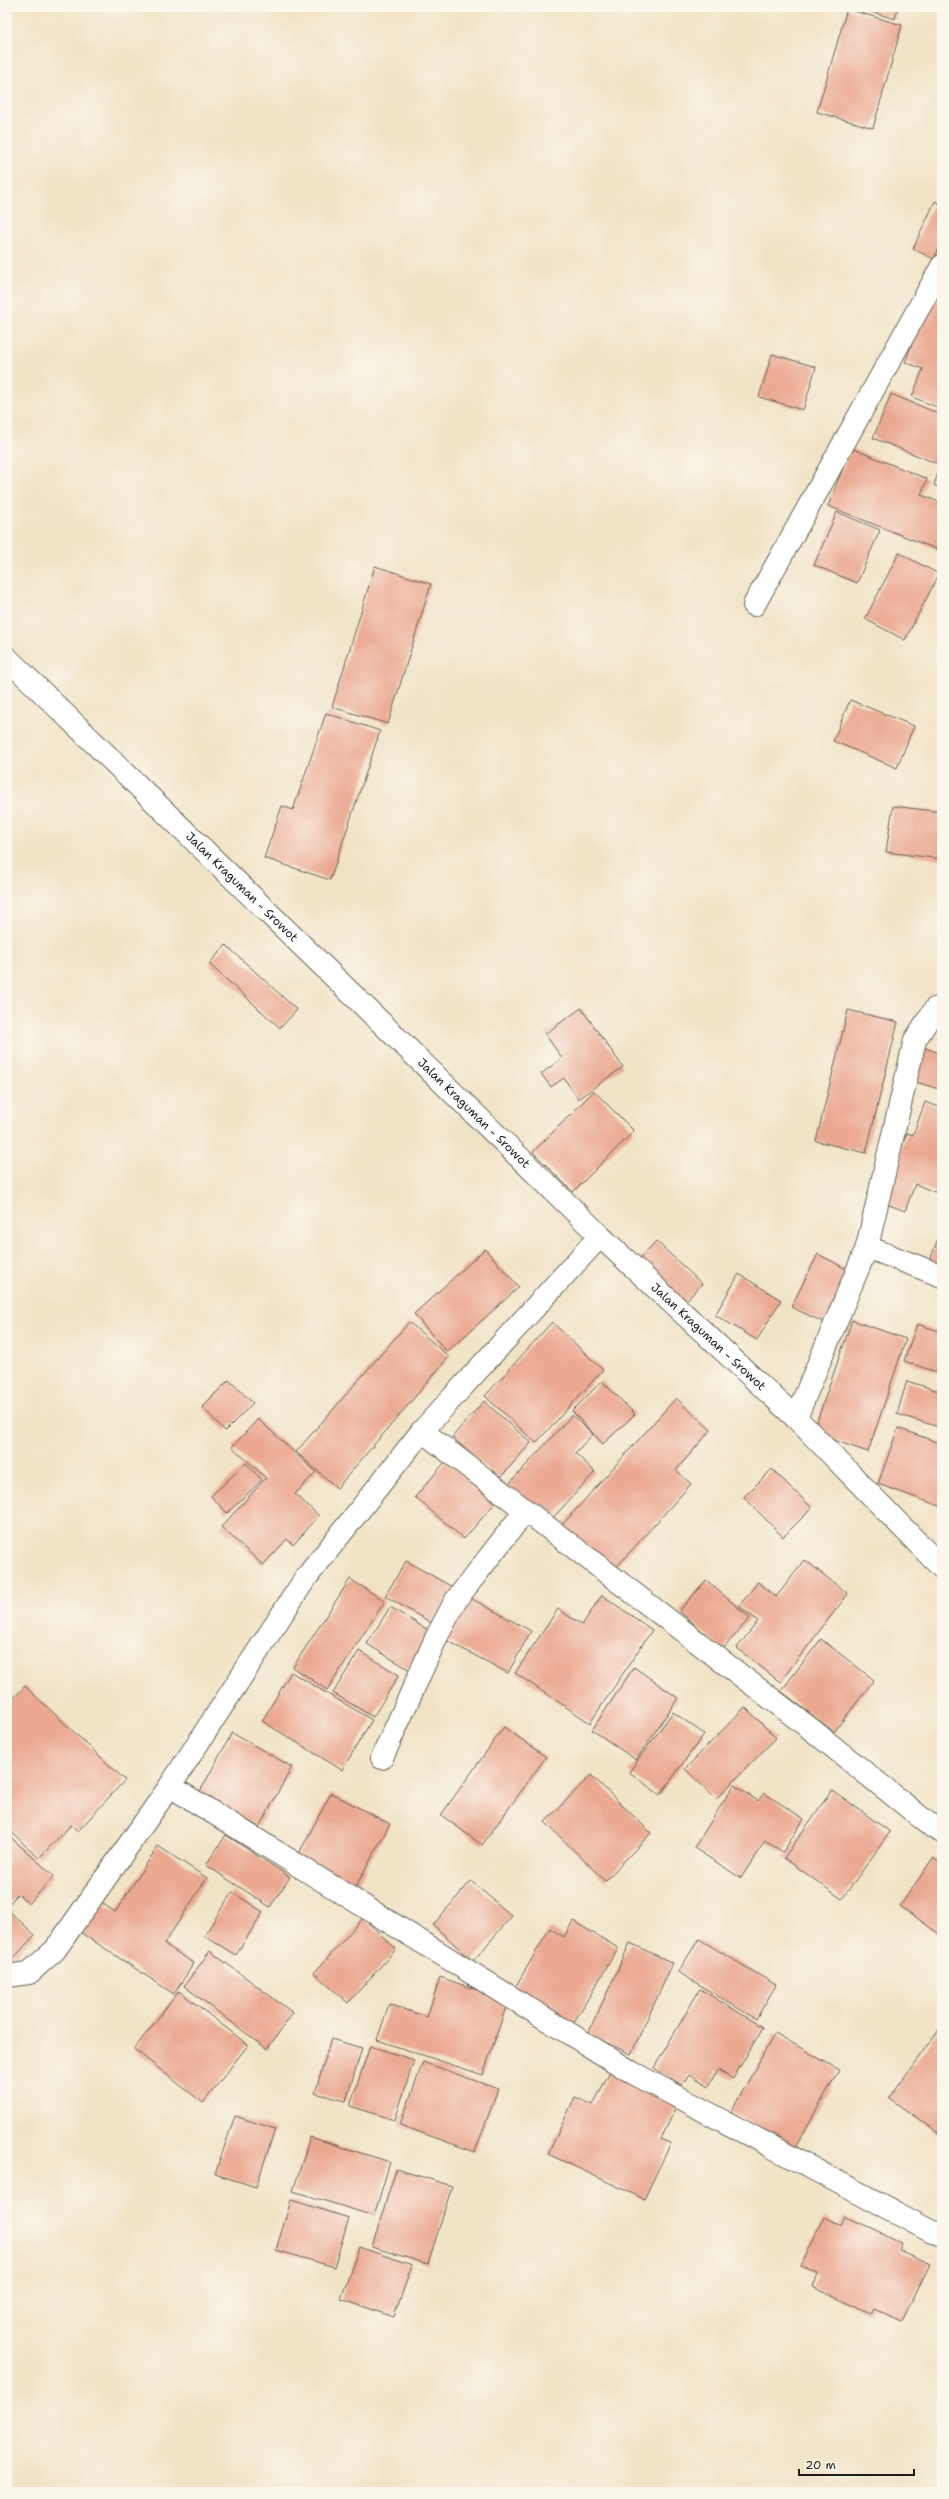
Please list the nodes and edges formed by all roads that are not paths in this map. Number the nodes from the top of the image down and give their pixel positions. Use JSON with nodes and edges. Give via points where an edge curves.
{"nodes":[{"id":1,"x":942,"y":266,"type":"edge"},
{"id":2,"x":754,"y":605,"type":"dead end"},
{"id":3,"x":7,"y":658,"type":"edge"},
{"id":4,"x":942,"y":1008,"type":"edge"},
{"id":5,"x":600,"y":1236,"type":"junction"},
{"id":6,"x":867,"y":1247,"type":"junction"},
{"id":7,"x":942,"y":1276,"type":"edge"},
{"id":8,"x":796,"y":1418,"type":"junction"},
{"id":9,"x":422,"y":1430,"type":"junction"},
{"id":10,"x":525,"y":1511,"type":"junction"},
{"id":11,"x":942,"y":1568,"type":"edge"},
{"id":12,"x":382,"y":1758,"type":"dead end"},
{"id":13,"x":170,"y":1786,"type":"junction"},
{"id":14,"x":942,"y":1832,"type":"edge"},
{"id":15,"x":7,"y":1976,"type":"edge"},
{"id":16,"x":942,"y":2233,"type":"edge"}],
"edges":[{"from":1,"to":2,"type":"street"},
{"from":3,"to":5,"type":"street","name":"Jalan Kraguman - Srowot"},
{"from":4,"to":6,"type":"street","via":[[935,1009],[914,1040]]},
{"from":5,"to":8,"type":"street","name":"Jalan Kraguman - Srowot"},
{"from":5,"to":9,"type":"street"},
{"from":6,"to":7,"type":"street"},
{"from":6,"to":8,"type":"street"},
{"from":8,"to":11,"type":"street","name":"Jalan Kraguman - Srowot"},
{"from":9,"to":10,"type":"street"},
{"from":9,"to":13,"type":"street","via":[[305,1579]]},
{"from":10,"to":12,"type":"street","via":[[456,1600]]},
{"from":10,"to":14,"type":"street"},
{"from":13,"to":15,"type":"street","via":[[55,1950],[29,1973]]},
{"from":13,"to":16,"type":"street","via":[[633,2073],[932,2232]]}]}
